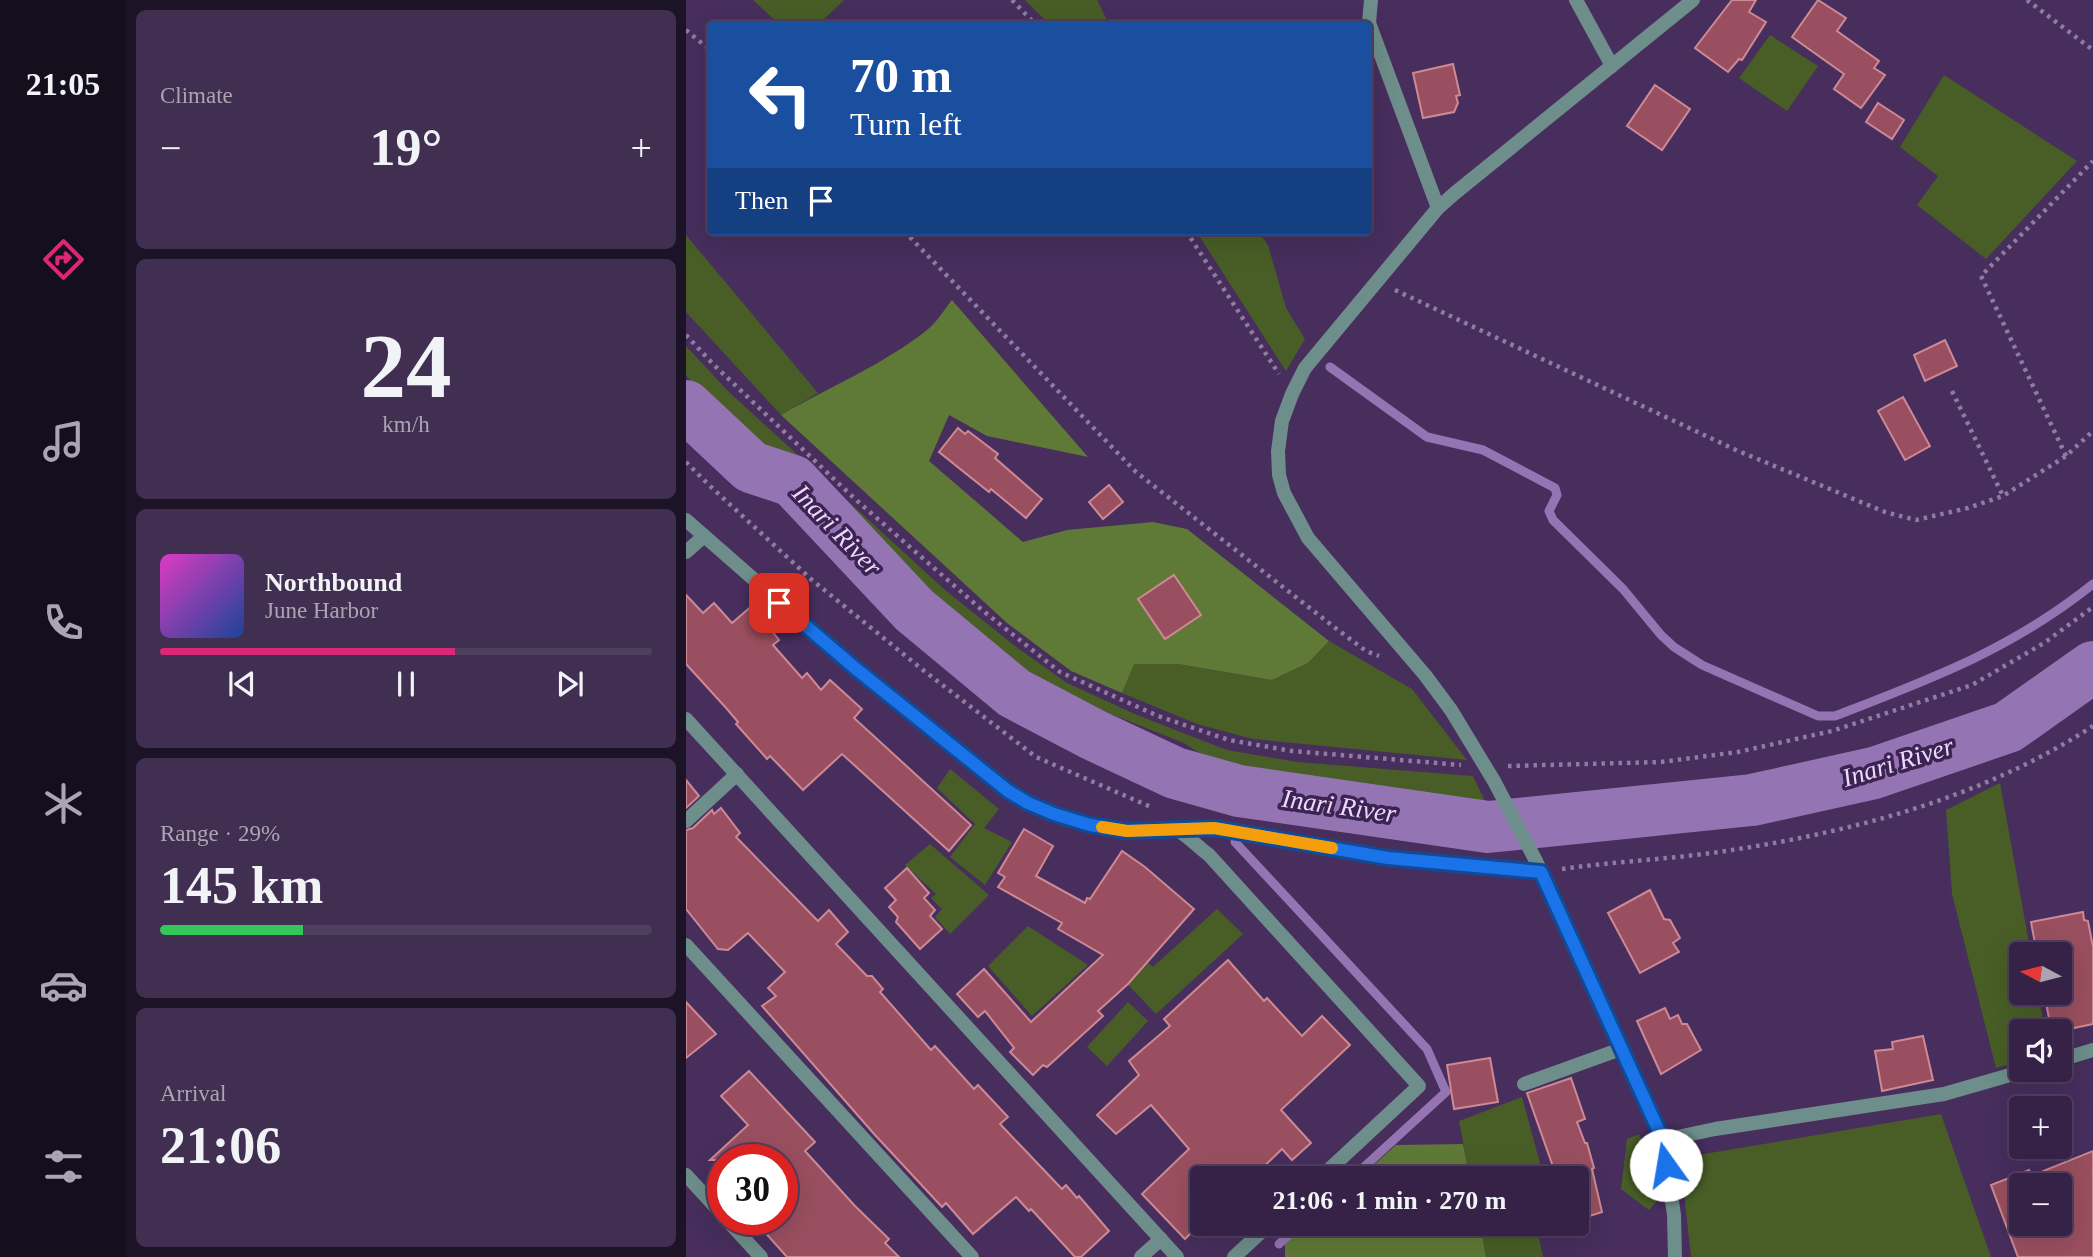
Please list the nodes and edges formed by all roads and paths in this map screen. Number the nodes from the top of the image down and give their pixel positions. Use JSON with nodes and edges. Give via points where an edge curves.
{"nodes":[{"id":1,"x":1012,"y":0,"type":"edge"},
{"id":2,"x":1371,"y":0,"type":"edge"},
{"id":3,"x":1576,"y":0,"type":"edge"},
{"id":4,"x":1693,"y":0,"type":"edge"},
{"id":5,"x":2027,"y":0,"type":"edge"},
{"id":6,"x":1032,"y":21,"type":"edge"},
{"id":7,"x":1369,"y":21,"type":"edge"},
{"id":8,"x":686,"y":30,"type":"edge"},
{"id":9,"x":1372,"y":31,"type":"edge"},
{"id":10,"x":707,"y":48,"type":"edge"},
{"id":11,"x":2093,"y":50,"type":"edge"},
{"id":12,"x":1612,"y":65,"type":"junction"},
{"id":13,"x":2093,"y":161,"type":"edge"},
{"id":14,"x":1438,"y":208,"type":"junction"},
{"id":15,"x":908,"y":235,"type":"edge"},
{"id":16,"x":1189,"y":235,"type":"edge"},
{"id":17,"x":1379,"y":282,"type":"junction"},
{"id":18,"x":686,"y":335,"type":"edge"},
{"id":19,"x":1952,"y":391,"type":"dead end"},
{"id":20,"x":1292,"y":394,"type":"junction"},
{"id":21,"x":2093,"y":431,"type":"edge"},
{"id":22,"x":2067,"y":456,"type":"junction"},
{"id":23,"x":686,"y":462,"type":"edge"},
{"id":24,"x":2003,"y":496,"type":"junction"},
{"id":25,"x":686,"y":520,"type":"edge"},
{"id":26,"x":703,"y":537,"type":"junction"},
{"id":27,"x":686,"y":552,"type":"edge"},
{"id":28,"x":2093,"y":607,"type":"edge"},
{"id":29,"x":1390,"y":660,"type":"dead end"},
{"id":30,"x":686,"y":719,"type":"edge"},
{"id":31,"x":2093,"y":726,"type":"edge"},
{"id":32,"x":1486,"y":767,"type":"junction"},
{"id":33,"x":737,"y":774,"type":"junction"},
{"id":34,"x":686,"y":821,"type":"edge"},
{"id":35,"x":1177,"y":830,"type":"junction"},
{"id":36,"x":1538,"y":867,"type":"junction"},
{"id":37,"x":686,"y":944,"type":"edge"},
{"id":38,"x":1621,"y":1049,"type":"junction"},
{"id":39,"x":2093,"y":1050,"type":"edge"},
{"id":40,"x":2072,"y":1056,"type":"edge"},
{"id":41,"x":2009,"y":1075,"type":"edge"},
{"id":42,"x":1524,"y":1084,"type":"dead end"},
{"id":43,"x":1663,"y":1140,"type":"junction"},
{"id":44,"x":1333,"y":1166,"type":"edge"},
{"id":45,"x":686,"y":1175,"type":"edge"},
{"id":46,"x":707,"y":1198,"type":"edge"},
{"id":47,"x":741,"y":1235,"type":"edge"},
{"id":48,"x":1257,"y":1236,"type":"edge"},
{"id":49,"x":1161,"y":1239,"type":"junction"},
{"id":50,"x":761,"y":1257,"type":"edge"},
{"id":51,"x":972,"y":1257,"type":"edge"},
{"id":52,"x":1141,"y":1257,"type":"edge"},
{"id":53,"x":1177,"y":1257,"type":"edge"},
{"id":54,"x":1234,"y":1257,"type":"edge"},
{"id":55,"x":1675,"y":1257,"type":"edge"}],
"edges":[{"from":1,"to":6,"type":"path"},
{"from":2,"to":7,"type":"street"},
{"from":3,"to":12,"type":"street"},
{"from":4,"to":12,"type":"street"},
{"from":5,"to":11,"type":"path"},
{"from":8,"to":10,"type":"path"},
{"from":9,"to":14,"type":"street"},
{"from":12,"to":14,"type":"street"},
{"from":13,"to":22,"type":"path","via":[[1981,276]]},
{"from":14,"to":17,"type":"street"},
{"from":15,"to":29,"type":"path","via":[[1136,471],[1366,651]]},
{"from":16,"to":20,"type":"path"},
{"from":17,"to":20,"type":"street","via":[[1305,368]]},
{"from":17,"to":24,"type":"path","via":[[1736,450],[1885,512],[1916,520]]},
{"from":18,"to":32,"type":"path","via":[[855,499],[1060,672],[1158,716],[1228,740],[1292,751]]},
{"from":19,"to":24,"type":"path"},
{"from":20,"to":32,"type":"street","via":[[1278,452],[1279,475],[1295,515],[1308,538],[1425,675]]},
{"from":21,"to":22,"type":"path"},
{"from":22,"to":24,"type":"path"},
{"from":23,"to":35,"type":"path","via":[[812,580],[1036,757],[1150,806]]},
{"from":25,"to":26,"type":"street"},
{"from":26,"to":27,"type":"street"},
{"from":26,"to":35,"type":"street","via":[[1008,791],[1054,814],[1090,825],[1127,831]]},
{"from":28,"to":32,"type":"path","via":[[2045,643],[1972,685],[1832,731],[1738,752],[1661,762]]},
{"from":30,"to":33,"type":"street"},
{"from":31,"to":36,"type":"path","via":[[1998,777],[1836,830],[1730,851]]},
{"from":32,"to":36,"type":"street"},
{"from":33,"to":34,"type":"street"},
{"from":33,"to":49,"type":"street"},
{"from":35,"to":36,"type":"lane","via":[[1214,828],[1388,858]]},
{"from":35,"to":44,"type":"street","via":[[1209,855],[1419,1086]]},
{"from":36,"to":38,"type":"street"},
{"from":37,"to":51,"type":"street"},
{"from":38,"to":42,"type":"street"},
{"from":38,"to":43,"type":"street"},
{"from":39,"to":40,"type":"street"},
{"from":41,"to":43,"type":"street","via":[[1944,1094]]},
{"from":43,"to":55,"type":"street"},
{"from":45,"to":46,"type":"street"},
{"from":47,"to":50,"type":"street"},
{"from":48,"to":54,"type":"street"},
{"from":49,"to":52,"type":"street"},
{"from":49,"to":53,"type":"street"}]}
